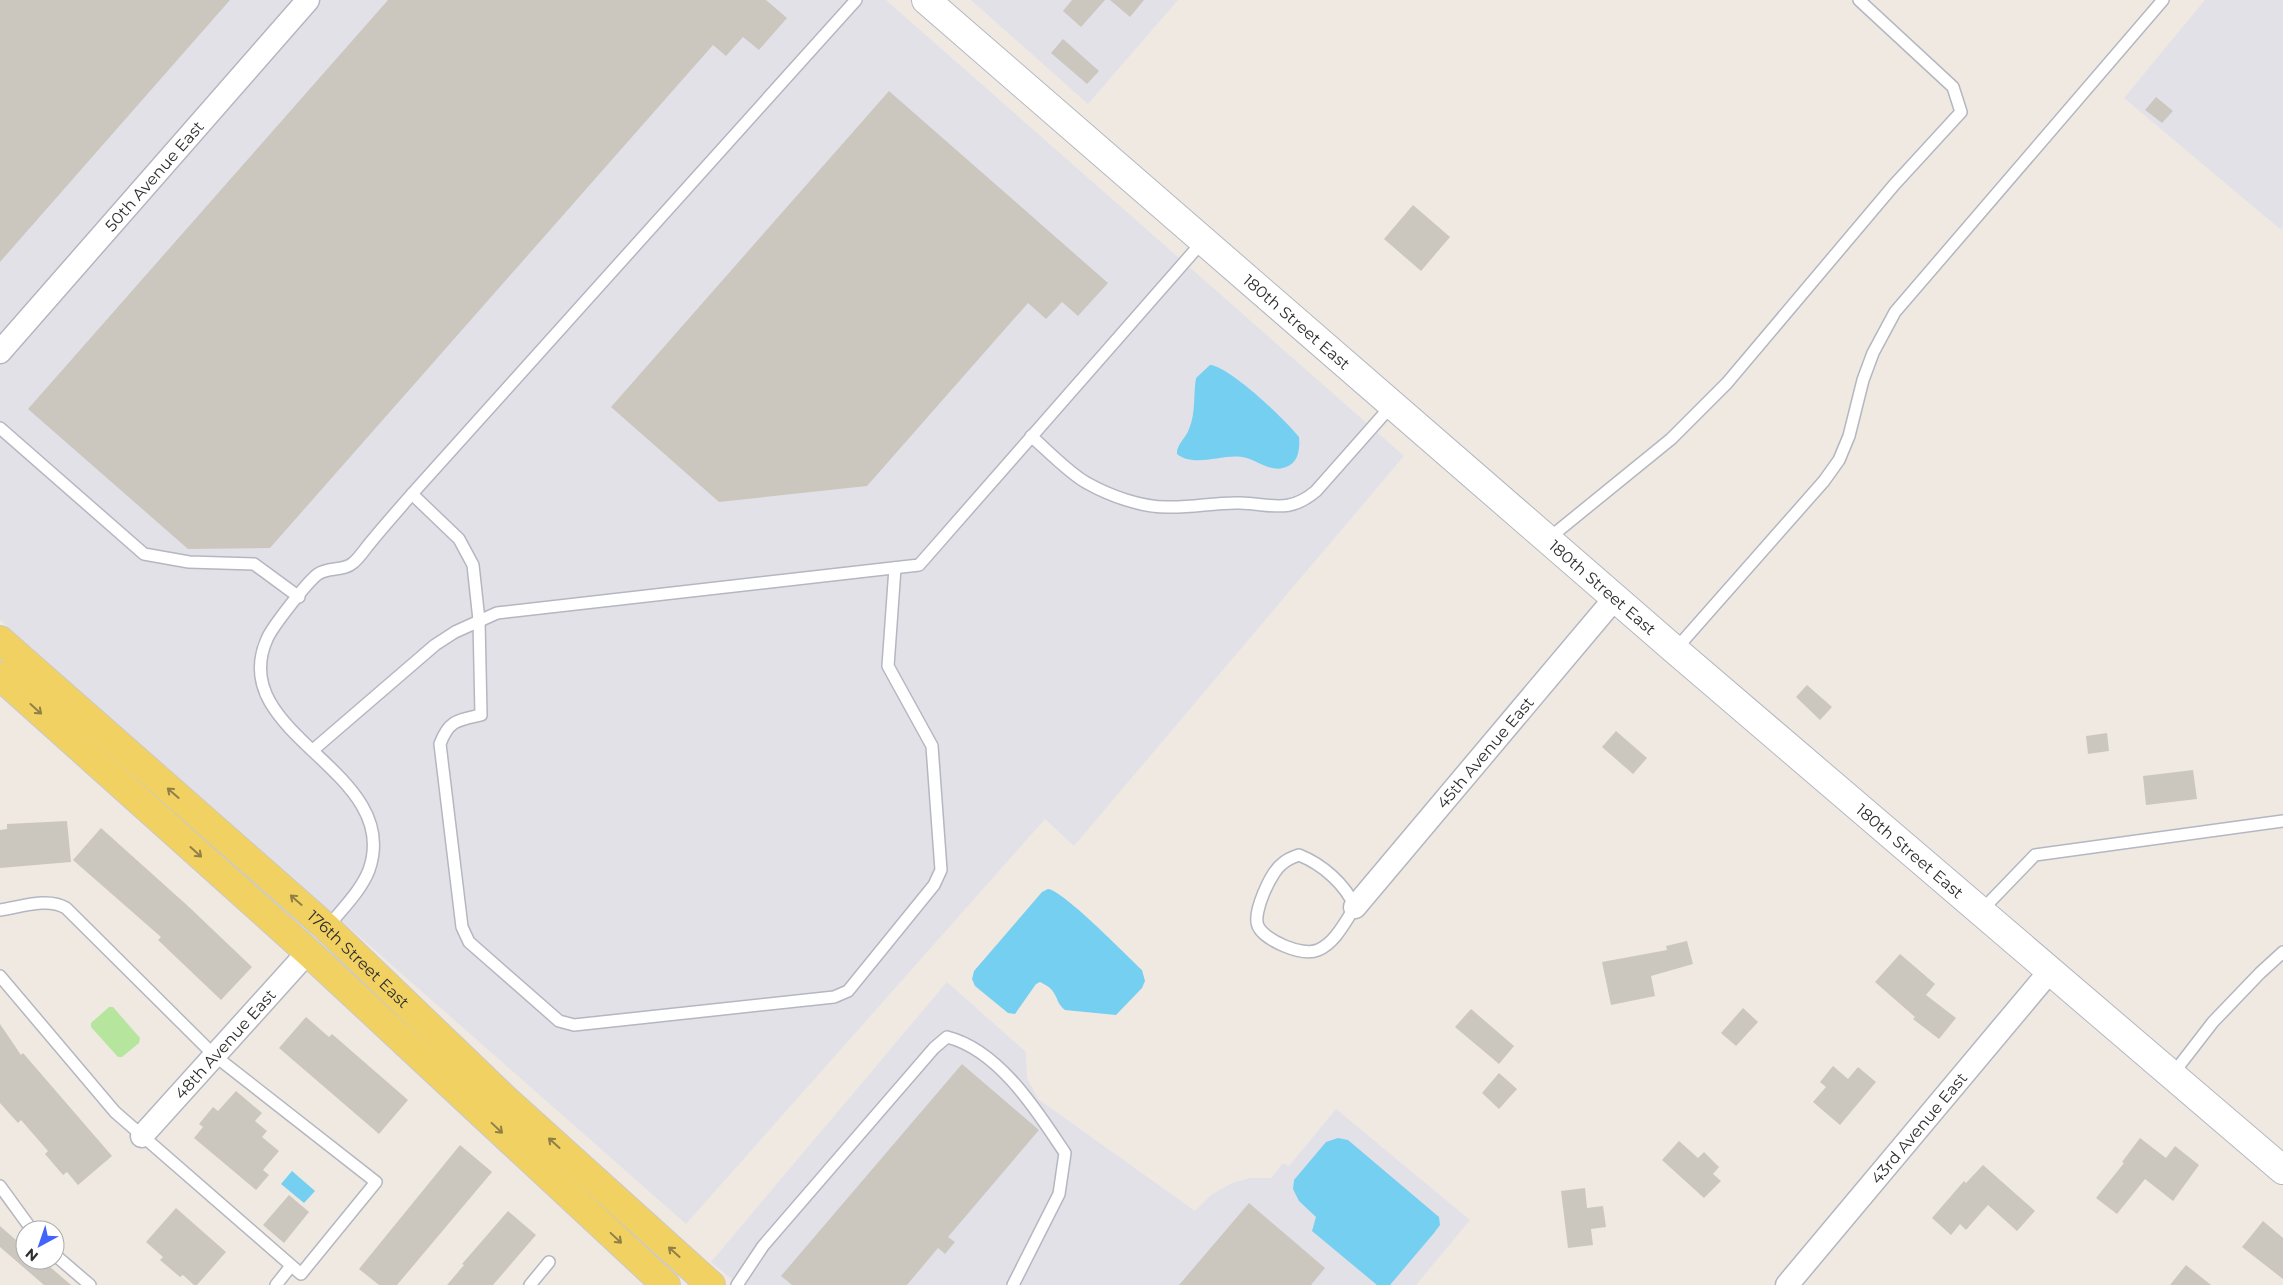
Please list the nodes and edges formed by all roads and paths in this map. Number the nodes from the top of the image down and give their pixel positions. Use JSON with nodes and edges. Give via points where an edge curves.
{"nodes":[{"id":1,"x":308,"y":0,"type":"edge"},
{"id":2,"x":856,"y":0,"type":"edge"},
{"id":3,"x":926,"y":0,"type":"edge"},
{"id":4,"x":1859,"y":0,"type":"edge"},
{"id":5,"x":2163,"y":0,"type":"edge"},
{"id":6,"x":1202,"y":241,"type":"junction"},
{"id":7,"x":0,"y":352,"type":"edge"},
{"id":8,"x":1392,"y":405,"type":"junction"},
{"id":9,"x":0,"y":428,"type":"edge"},
{"id":10,"x":1031,"y":436,"type":"junction"},
{"id":11,"x":412,"y":494,"type":"junction"},
{"id":12,"x":1548,"y":539,"type":"junction"},
{"id":13,"x":895,"y":568,"type":"junction"},
{"id":14,"x":299,"y":596,"type":"junction"},
{"id":15,"x":1615,"y":598,"type":"junction"},
{"id":16,"x":479,"y":620,"type":"junction"},
{"id":17,"x":0,"y":640,"type":"edge"},
{"id":18,"x":1676,"y":650,"type":"junction"},
{"id":19,"x":0,"y":676,"type":"edge"},
{"id":20,"x":313,"y":750,"type":"junction"},
{"id":21,"x":2283,"y":822,"type":"edge"},
{"id":22,"x":1355,"y":908,"type":"junction"},
{"id":23,"x":0,"y":910,"type":"edge"},
{"id":24,"x":1981,"y":912,"type":"junction"},
{"id":25,"x":328,"y":928,"type":"junction"},
{"id":26,"x":308,"y":952,"type":"junction"},
{"id":27,"x":2283,"y":952,"type":"edge"},
{"id":28,"x":2050,"y":970,"type":"junction"},
{"id":29,"x":0,"y":976,"type":"edge"},
{"id":30,"x":335,"y":978,"type":"junction"},
{"id":31,"x":215,"y":1056,"type":"junction"},
{"id":32,"x":2172,"y":1075,"type":"junction"},
{"id":33,"x":506,"y":1100,"type":"junction"},
{"id":34,"x":142,"y":1136,"type":"junction"},
{"id":35,"x":2283,"y":1170,"type":"edge"},
{"id":36,"x":0,"y":1186,"type":"edge"},
{"id":37,"x":25,"y":1220,"type":"edge"},
{"id":38,"x":549,"y":1262,"type":"dead end"},
{"id":39,"x":65,"y":1264,"type":"edge"},
{"id":40,"x":291,"y":1266,"type":"junction"},
{"id":41,"x":90,"y":1285,"type":"edge"},
{"id":42,"x":276,"y":1285,"type":"edge"},
{"id":43,"x":530,"y":1285,"type":"edge"},
{"id":44,"x":666,"y":1285,"type":"edge"},
{"id":45,"x":710,"y":1285,"type":"edge"},
{"id":46,"x":736,"y":1285,"type":"edge"},
{"id":47,"x":1013,"y":1285,"type":"edge"},
{"id":48,"x":1787,"y":1285,"type":"edge"}],
"edges":[{"from":1,"to":7,"type":"street","name":"50th Avenue East"},
{"from":2,"to":11,"type":"lane"},
{"from":3,"to":6,"type":"street","name":"180th Street East"},
{"from":4,"to":12,"type":"lane","via":[[1953,87],[1961,112],[1894,185],[1727,383],[1671,439]]},
{"from":5,"to":18,"type":"lane","via":[[1895,312],[1873,353],[1849,436],[1838,460],[1824,481]]},
{"from":6,"to":8,"type":"street","name":"180th Street East"},
{"from":6,"to":10,"type":"lane"},
{"from":8,"to":10,"type":"lane","via":[[1316,491],[1296,505],[1286,506],[1238,503],[1187,507],[1144,505],[1086,483]]},
{"from":8,"to":12,"type":"street","name":"180th Street East"},
{"from":9,"to":14,"type":"lane","via":[[144,554],[189,562],[254,564]]},
{"from":10,"to":13,"type":"lane","via":[[919,565]]},
{"from":11,"to":14,"type":"lane","via":[[353,563],[317,575]]},
{"from":11,"to":16,"type":"lane","via":[[460,539],[467,551],[473,565]]},
{"from":12,"to":15,"type":"street","name":"180th Street East"},
{"from":13,"to":16,"type":"lane","via":[[512,610]]},
{"from":13,"to":16,"type":"lane","via":[[888,666],[932,746],[941,870],[934,885],[848,992],[834,997],[574,1025],[559,1021],[469,942],[462,927],[440,744],[446,730],[455,721],[481,715]]},
{"from":14,"to":20,"type":"lane","via":[[267,638],[259,676],[275,711]]},
{"from":15,"to":18,"type":"street","name":"180th Street East"},
{"from":15,"to":22,"type":"street","name":"45th Avenue East"},
{"from":16,"to":20,"type":"lane","via":[[435,645]]},
{"from":25,"to":17,"type":"main road","name":"176th Street East","one_way":true},
{"from":18,"to":24,"type":"street","name":"180th Street East"},
{"from":19,"to":26,"type":"main road","name":"176th Street East","one_way":true},
{"from":20,"to":25,"type":"lane","via":[[364,807],[373,832],[369,869],[362,884]]},
{"from":21,"to":24,"type":"lane","via":[[2035,855]]},
{"from":22,"to":22,"type":"lane","via":[[1331,941],[1317,951],[1290,949],[1258,927],[1256,920],[1258,904],[1281,864],[1299,855],[1312,860],[1333,877]]},
{"from":23,"to":31,"type":"lane","via":[[47,903],[66,908]]},
{"from":24,"to":28,"type":"street","name":"180th Street East"},
{"from":25,"to":33,"type":"main road","name":"176th Street East"},
{"from":26,"to":30,"type":"main road","name":"176th Street East"},
{"from":26,"to":31,"type":"street","name":"48th Avenue East"},
{"from":27,"to":32,"type":"lane","via":[[2213,1022]]},
{"from":28,"to":32,"type":"street","name":"180th Street East"},
{"from":28,"to":48,"type":"street","name":"43rd Avenue East"},
{"from":29,"to":34,"type":"lane","via":[[115,1112]]},
{"from":30,"to":33,"type":"main road","via":[[371,996],[422,1038],[491,1103]]},
{"from":30,"to":44,"type":"main road","name":"176th Street East","one_way":true},
{"from":31,"to":34,"type":"street","name":"48th Avenue East"},
{"from":31,"to":40,"type":"lane","via":[[376,1182],[301,1274]]},
{"from":32,"to":35,"type":"street","name":"180th Street East"},
{"from":45,"to":33,"type":"main road","name":"176th Street East","one_way":true},
{"from":34,"to":40,"type":"lane"},
{"from":36,"to":37,"type":"lane"},
{"from":38,"to":43,"type":"lane"},
{"from":39,"to":41,"type":"lane"},
{"from":40,"to":42,"type":"lane"},
{"from":46,"to":47,"type":"lane","via":[[763,1246],[947,1037],[963,1041],[997,1064],[1038,1113],[1065,1153],[1059,1194]]}]}
